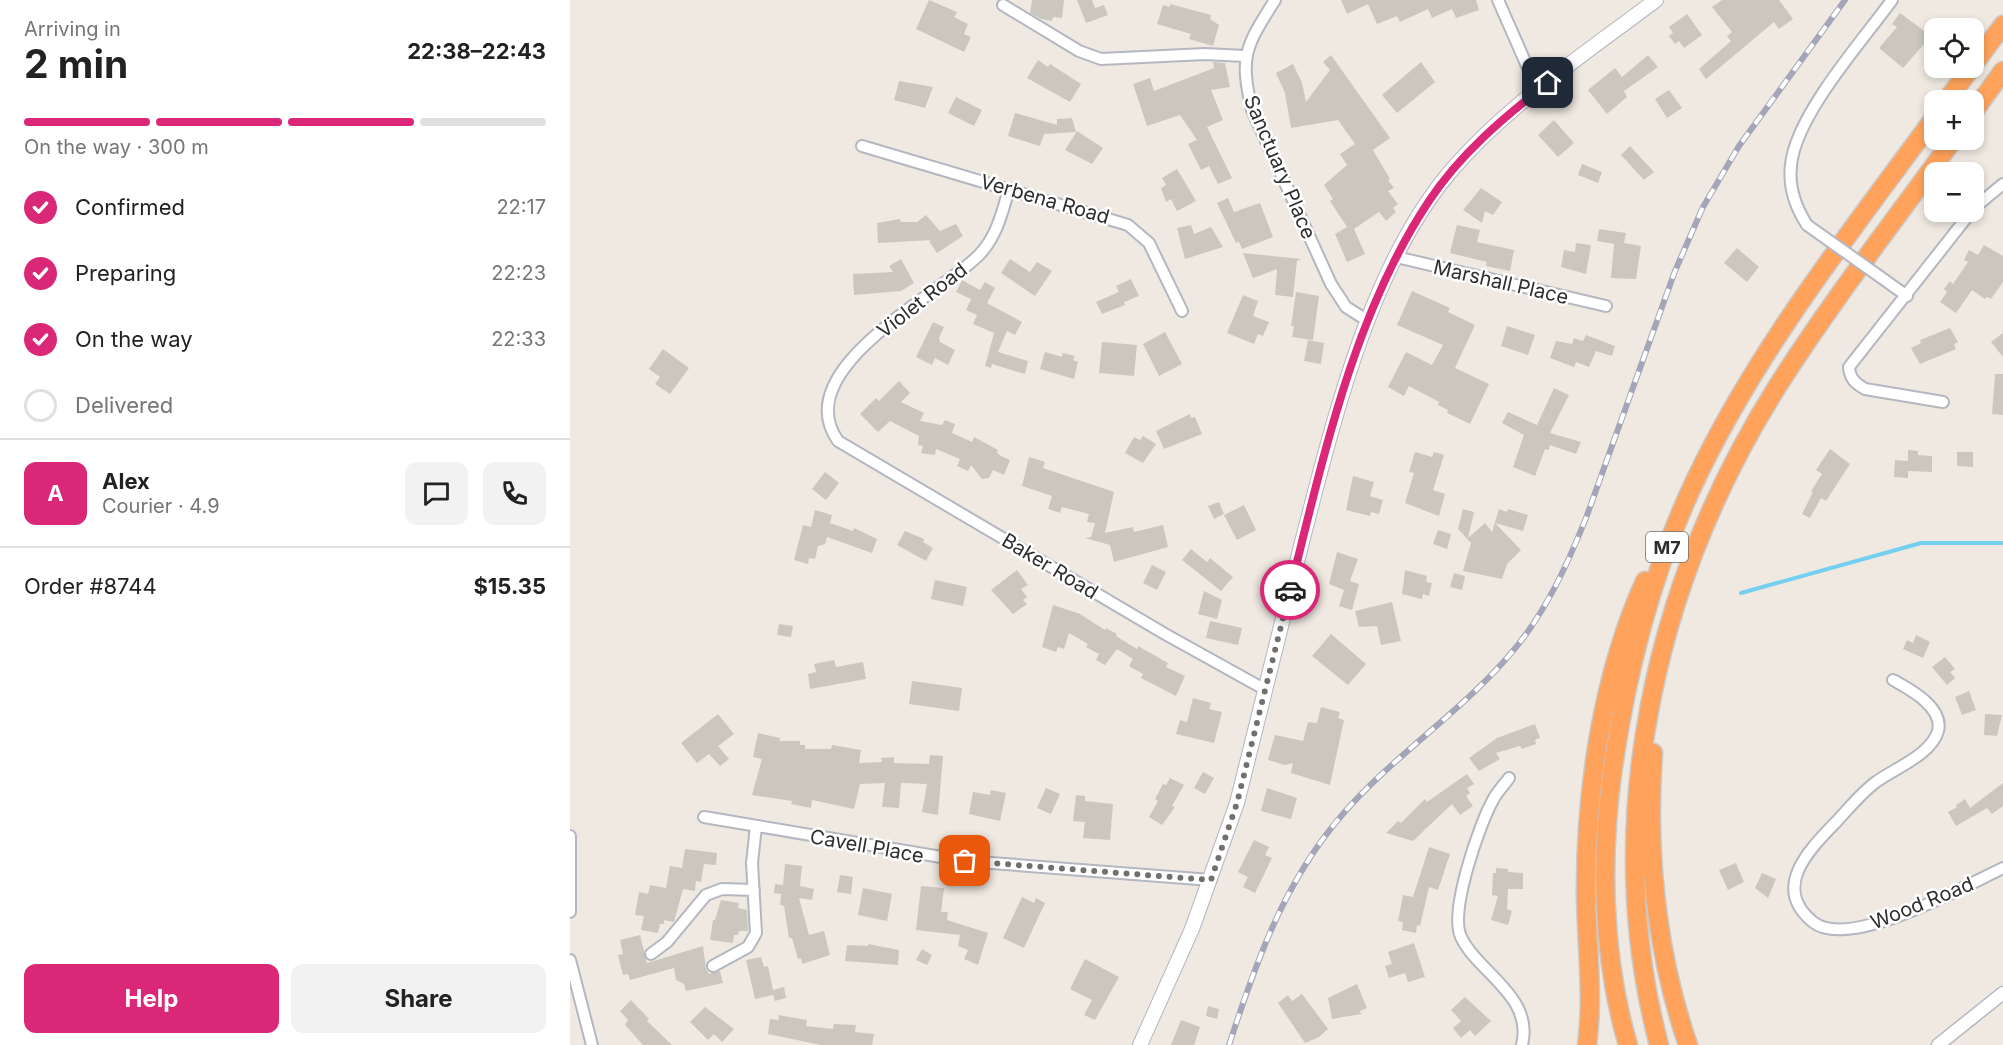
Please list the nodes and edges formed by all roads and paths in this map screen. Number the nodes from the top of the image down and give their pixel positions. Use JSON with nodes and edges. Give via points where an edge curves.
{"nodes":[{"id":1,"x":1275,"y":0,"type":"edge"},
{"id":2,"x":1498,"y":0,"type":"edge"},
{"id":3,"x":1656,"y":0,"type":"edge"},
{"id":4,"x":1892,"y":0,"type":"edge"},
{"id":5,"x":1003,"y":4,"type":"dead end"},
{"id":6,"x":2003,"y":24,"type":"edge"},
{"id":7,"x":1984,"y":51,"type":"edge"},
{"id":8,"x":1245,"y":56,"type":"junction"},
{"id":9,"x":2003,"y":71,"type":"edge"},
{"id":10,"x":1964,"y":78,"type":"edge"},
{"id":11,"x":1955,"y":90,"type":"edge"},
{"id":12,"x":1538,"y":91,"type":"junction"},
{"id":13,"x":1984,"y":97,"type":"edge"},
{"id":14,"x":1924,"y":132,"type":"edge"},
{"id":15,"x":862,"y":146,"type":"dead end"},
{"id":16,"x":1946,"y":150,"type":"edge"},
{"id":17,"x":2003,"y":184,"type":"edge"},
{"id":18,"x":1009,"y":189,"type":"junction"},
{"id":19,"x":1984,"y":200,"type":"edge"},
{"id":20,"x":1963,"y":222,"type":"edge"},
{"id":21,"x":1396,"y":257,"type":"junction"},
{"id":22,"x":1907,"y":296,"type":"junction"},
{"id":23,"x":1606,"y":306,"type":"dead end"},
{"id":24,"x":1182,"y":311,"type":"dead end"},
{"id":25,"x":1368,"y":321,"type":"junction"},
{"id":26,"x":1943,"y":402,"type":"dead end"},
{"id":27,"x":838,"y":441,"type":"joint"},
{"id":28,"x":1672,"y":534,"type":"junction"},
{"id":29,"x":1659,"y":661,"type":"junction"},
{"id":30,"x":1893,"y":680,"type":"dead end"},
{"id":31,"x":1264,"y":689,"type":"junction"},
{"id":32,"x":1509,"y":778,"type":"dead end"},
{"id":33,"x":704,"y":817,"type":"dead end"},
{"id":34,"x":756,"y":826,"type":"junction"},
{"id":35,"x":570,"y":836,"type":"edge"},
{"id":36,"x":2003,"y":868,"type":"edge"},
{"id":37,"x":1211,"y":880,"type":"junction"},
{"id":38,"x":754,"y":890,"type":"junction"},
{"id":39,"x":570,"y":912,"type":"edge"},
{"id":40,"x":651,"y":954,"type":"dead end"},
{"id":41,"x":570,"y":960,"type":"edge"},
{"id":42,"x":713,"y":966,"type":"dead end"},
{"id":43,"x":2003,"y":993,"type":"edge"},
{"id":44,"x":592,"y":1045,"type":"edge"},
{"id":45,"x":1140,"y":1045,"type":"edge"},
{"id":46,"x":1522,"y":1045,"type":"edge"},
{"id":47,"x":1587,"y":1045,"type":"edge"},
{"id":48,"x":1628,"y":1045,"type":"edge"},
{"id":49,"x":1659,"y":1045,"type":"edge"},
{"id":50,"x":1688,"y":1045,"type":"edge"},
{"id":51,"x":1938,"y":1045,"type":"edge"}],
"edges":[{"from":1,"to":8,"type":"street","name":"Sanctuary Place"},
{"from":2,"to":12,"type":"street"},
{"from":3,"to":12,"type":"main road"},
{"from":4,"to":22,"type":"street","bridge":true,"via":[[1819,102],[1794,150],[1791,176],[1794,201],[1808,225]]},
{"from":5,"to":8,"type":"street","via":[[1079,51],[1101,59]]},
{"from":6,"to":7,"type":"highway"},
{"from":8,"to":25,"type":"street","name":"Sanctuary Place","via":[[1252,110],[1330,284],[1346,307]]},
{"from":9,"to":13,"type":"highway"},
{"from":10,"to":11,"type":"highway"},
{"from":12,"to":21,"type":"main road","via":[[1493,128],[1450,173],[1429,200]]},
{"from":14,"to":28,"type":"highway","number":"M7","via":[[1760,363],[1694,483]]},
{"from":15,"to":18,"type":"street","name":"Verbena Road"},
{"from":16,"to":29,"type":"highway","number":"M7","via":[[1776,388],[1709,515],[1686,572]]},
{"from":17,"to":19,"type":"street"},
{"from":18,"to":24,"type":"street","name":"Verbena Road","via":[[1113,219],[1140,233],[1158,259]]},
{"from":18,"to":27,"type":"street","name":"Violet Road","via":[[996,232],[982,251],[898,315],[833,384],[828,395],[828,421]]},
{"from":20,"to":22,"type":"street"},
{"from":21,"to":23,"type":"street","name":"Marshall Place"},
{"from":21,"to":25,"type":"main road"},
{"from":22,"to":26,"type":"street","via":[[1856,356],[1849,367],[1850,376],[1865,389]]},
{"from":25,"to":31,"type":"main road","via":[[1320,470]]},
{"from":27,"to":31,"type":"street","name":"Baker Road"},
{"from":28,"to":47,"type":"highway","via":[[1632,613],[1601,732],[1587,843]]},
{"from":28,"to":48,"type":"highway","number":"M7","via":[[1634,655],[1609,795],[1608,921],[1615,986]]},
{"from":29,"to":49,"type":"highway","number":"M7","via":[[1638,782],[1634,880],[1643,977]]},
{"from":29,"to":50,"type":"highway","via":[[1652,765],[1652,855],[1657,919]]},
{"from":30,"to":36,"type":"street","name":"Wood Road","via":[[1925,701],[1935,713],[1937,733],[1922,751],[1864,791],[1810,848],[1800,864],[1795,884],[1795,899],[1802,912],[1815,924],[1848,931],[1888,920]]},
{"from":31,"to":37,"type":"main road","via":[[1237,803]]},
{"from":32,"to":46,"type":"street","via":[[1493,799],[1483,823],[1459,896],[1457,925],[1462,939],[1518,1009],[1523,1023]]},
{"from":33,"to":34,"type":"street","name":"Cavell Place"},
{"from":34,"to":37,"type":"street","name":"Cavell Place","via":[[965,861]]},
{"from":34,"to":38,"type":"street"},
{"from":35,"to":39,"type":"street"},
{"from":37,"to":45,"type":"main road"},
{"from":38,"to":40,"type":"street","via":[[722,889],[706,895],[668,942]]},
{"from":38,"to":42,"type":"street","via":[[753,941]]},
{"from":41,"to":44,"type":"street"},
{"from":43,"to":51,"type":"street"}]}
